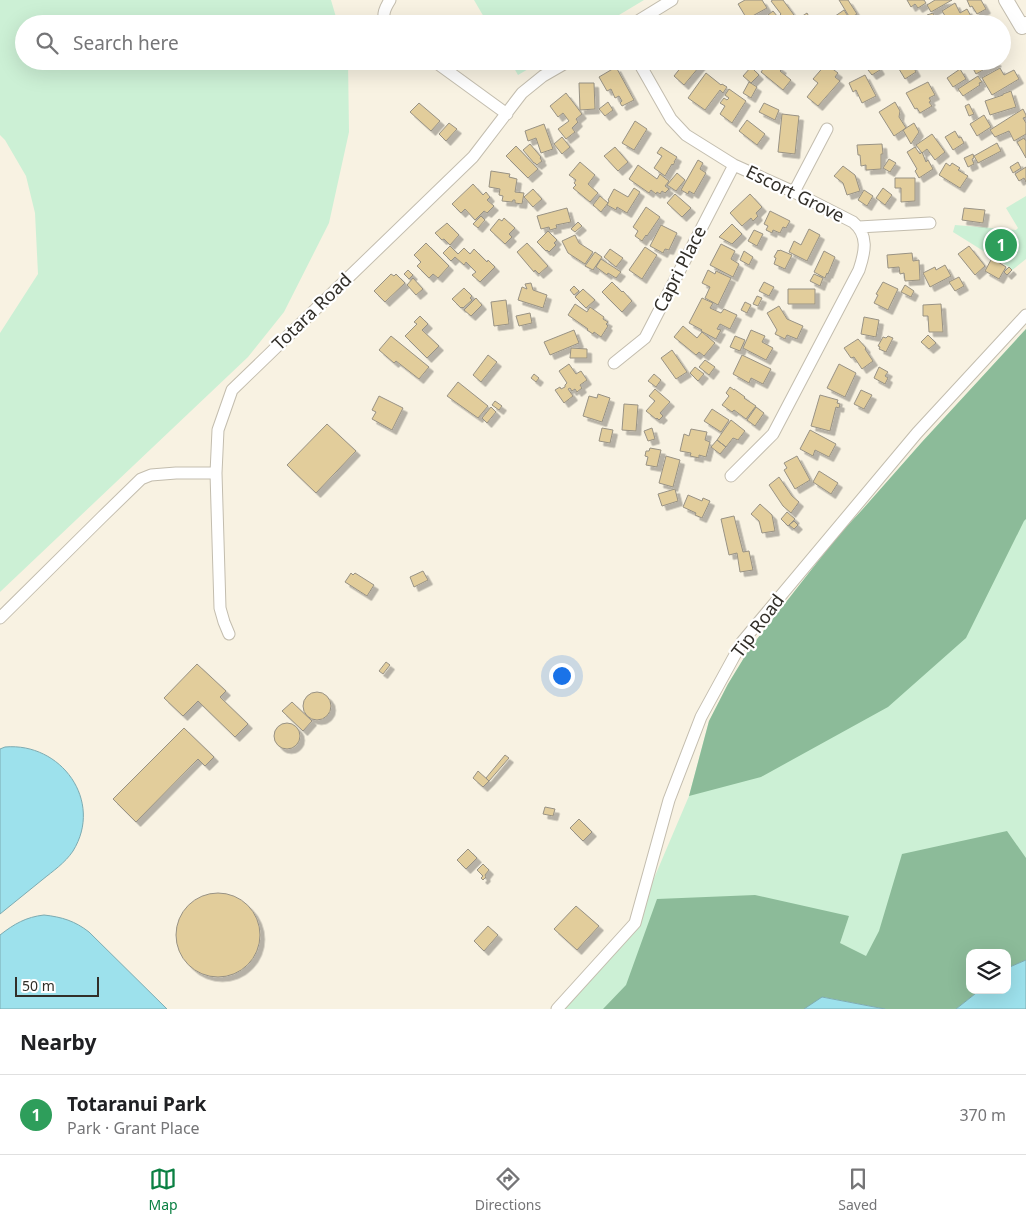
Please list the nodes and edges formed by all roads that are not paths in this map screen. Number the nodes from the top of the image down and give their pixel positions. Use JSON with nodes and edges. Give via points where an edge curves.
{"nodes":[{"id":1,"x":390,"y":0,"type":"edge"},
{"id":2,"x":672,"y":0,"type":"edge"},
{"id":3,"x":1006,"y":0,"type":"edge"},
{"id":4,"x":383,"y":15,"type":"edge"},
{"id":5,"x":647,"y":15,"type":"edge"},
{"id":6,"x":1025,"y":28,"type":"edge"},
{"id":7,"x":446,"y":70,"type":"edge"},
{"id":8,"x":553,"y":70,"type":"edge"},
{"id":9,"x":643,"y":70,"type":"edge"},
{"id":10,"x":506,"y":114,"type":"junction"},
{"id":11,"x":827,"y":129,"type":"dead end"},
{"id":12,"x":734,"y":164,"type":"junction"},
{"id":13,"x":794,"y":192,"type":"junction"},
{"id":14,"x":930,"y":223,"type":"dead end"},
{"id":15,"x":859,"y":227,"type":"junction"},
{"id":16,"x":1026,"y":315,"type":"edge"},
{"id":17,"x":614,"y":363,"type":"dead end"},
{"id":18,"x":216,"y":474,"type":"junction"},
{"id":19,"x":731,"y":476,"type":"dead end"},
{"id":20,"x":0,"y":618,"type":"edge"},
{"id":21,"x":229,"y":634,"type":"dead end"},
{"id":22,"x":557,"y":1009,"type":"edge"}],
"edges":[{"from":1,"to":4,"type":"street"},
{"from":2,"to":5,"type":"street"},
{"from":3,"to":6,"type":"street"},
{"from":7,"to":10,"type":"street"},
{"from":8,"to":10,"type":"street","name":"Totara Road","via":[[522,93]]},
{"from":9,"to":12,"type":"street","name":"Escort Grove","via":[[671,119],[686,135]]},
{"from":10,"to":18,"type":"street","name":"Totara Road","via":[[473,157],[232,390],[218,430]]},
{"from":11,"to":13,"type":"street"},
{"from":12,"to":13,"type":"street","name":"Escort Grove"},
{"from":12,"to":17,"type":"street","name":"Capri Place","via":[[645,338]]},
{"from":13,"to":15,"type":"street","name":"Escort Grove"},
{"from":14,"to":15,"type":"street"},
{"from":15,"to":19,"type":"street","name":"Escort Grove","via":[[864,246],[859,270],[773,434]]},
{"from":16,"to":22,"type":"street","name":"Tip Road","via":[[917,433],[742,642],[701,717],[669,800],[635,923]]},
{"from":18,"to":20,"type":"street","via":[[151,475],[141,479]]},
{"from":18,"to":21,"type":"street","name":"Totara Road","via":[[220,608]]}]}
